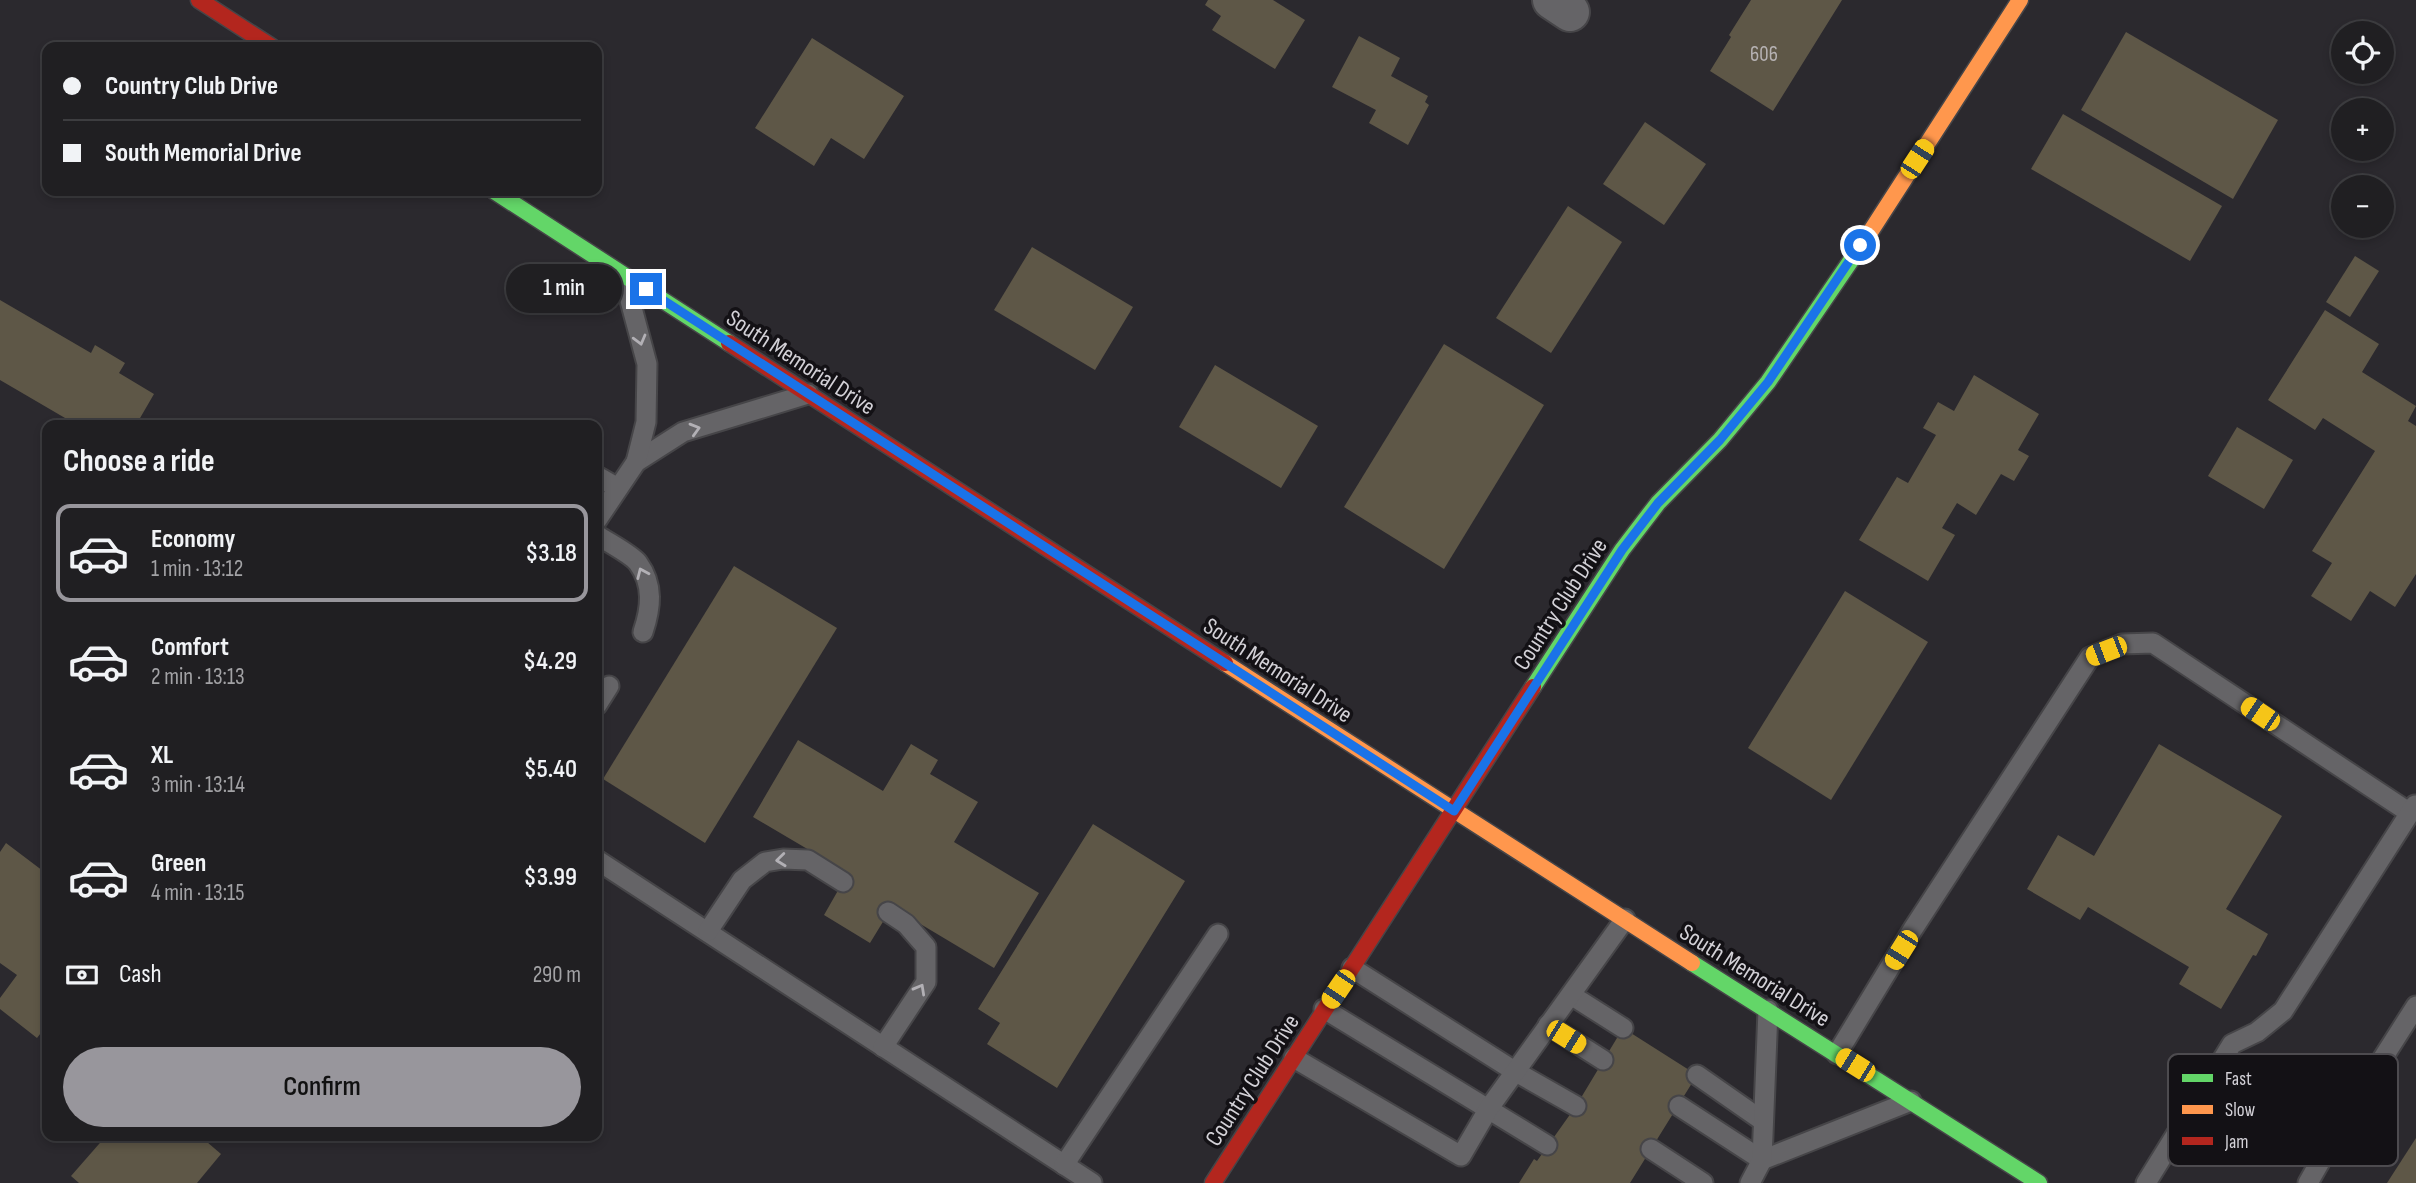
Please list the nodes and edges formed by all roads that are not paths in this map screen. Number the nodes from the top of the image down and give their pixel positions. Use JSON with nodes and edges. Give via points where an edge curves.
{"nodes":[{"id":1,"x":199,"y":0,"type":"edge"},
{"id":2,"x":1991,"y":0,"type":"edge"},
{"id":3,"x":2016,"y":6,"type":"edge"},
{"id":4,"x":264,"y":42,"type":"edge"},
{"id":5,"x":502,"y":196,"type":"edge"},
{"id":6,"x":623,"y":274,"type":"junction"},
{"id":7,"x":808,"y":394,"type":"junction"},
{"id":8,"x":636,"y":462,"type":"junction"},
{"id":9,"x":602,"y":479,"type":"edge"},
{"id":10,"x":618,"y":488,"type":"junction"},
{"id":11,"x":602,"y":512,"type":"edge"},
{"id":12,"x":602,"y":538,"type":"edge"},
{"id":13,"x":643,"y":632,"type":"dead end"},
{"id":14,"x":609,"y":685,"type":"dead end"},
{"id":15,"x":602,"y":697,"type":"edge"},
{"id":16,"x":2413,"y":808,"type":"edge"},
{"id":17,"x":1454,"y":811,"type":"junction"},
{"id":18,"x":602,"y":863,"type":"edge"},
{"id":19,"x":843,"y":882,"type":"dead end"},
{"id":20,"x":888,"y":912,"type":"dead end"},
{"id":21,"x":1625,"y":919,"type":"junction"},
{"id":22,"x":708,"y":932,"type":"junction"},
{"id":23,"x":1218,"y":934,"type":"dead end"},
{"id":24,"x":1352,"y":968,"type":"junction"},
{"id":25,"x":1570,"y":995,"type":"junction"},
{"id":26,"x":2416,"y":1006,"type":"edge"},
{"id":27,"x":1324,"y":1009,"type":"junction"},
{"id":28,"x":1768,"y":1010,"type":"junction"},
{"id":29,"x":1548,"y":1025,"type":"junction"},
{"id":30,"x":1623,"y":1028,"type":"dead end"},
{"id":31,"x":883,"y":1047,"type":"junction"},
{"id":32,"x":1837,"y":1054,"type":"junction"},
{"id":33,"x":2226,"y":1054,"type":"edge"},
{"id":34,"x":2385,"y":1054,"type":"edge"},
{"id":35,"x":1294,"y":1058,"type":"junction"},
{"id":36,"x":1603,"y":1060,"type":"dead end"},
{"id":37,"x":1516,"y":1072,"type":"junction"},
{"id":38,"x":1697,"y":1075,"type":"dead end"},
{"id":39,"x":1912,"y":1101,"type":"junction"},
{"id":40,"x":1576,"y":1105,"type":"dead end"},
{"id":41,"x":1679,"y":1105,"type":"dead end"},
{"id":42,"x":1489,"y":1108,"type":"junction"},
{"id":43,"x":1763,"y":1121,"type":"junction"},
{"id":44,"x":1547,"y":1145,"type":"dead end"},
{"id":45,"x":2168,"y":1147,"type":"edge"},
{"id":46,"x":1651,"y":1149,"type":"dead end"},
{"id":47,"x":1762,"y":1160,"type":"junction"},
{"id":48,"x":1064,"y":1165,"type":"junction"},
{"id":49,"x":2318,"y":1166,"type":"edge"},
{"id":50,"x":1092,"y":1183,"type":"edge"},
{"id":51,"x":1213,"y":1183,"type":"edge"},
{"id":52,"x":1703,"y":1183,"type":"edge"},
{"id":53,"x":1750,"y":1183,"type":"edge"},
{"id":54,"x":2039,"y":1183,"type":"edge"},
{"id":55,"x":2146,"y":1183,"type":"edge"},
{"id":56,"x":2308,"y":1183,"type":"edge"}],
"edges":[{"from":1,"to":4,"type":"main road"},
{"from":2,"to":3,"type":"lane"},
{"from":3,"to":17,"type":"main road","name":"Country Club Drive","via":[[1768,382],[1658,503],[1622,550]]},
{"from":5,"to":6,"type":"main road","name":"South Memorial Drive"},
{"from":6,"to":7,"type":"main road","name":"South Memorial Drive"},
{"from":6,"to":8,"type":"lane","one_way":true,"via":[[647,364],[646,422]]},
{"from":8,"to":7,"type":"lane","one_way":true,"via":[[683,432]]},
{"from":7,"to":17,"type":"main road","name":"South Memorial Drive"},
{"from":8,"to":10,"type":"lane"},
{"from":9,"to":10,"type":"lane"},
{"from":10,"to":11,"type":"lane"},
{"from":13,"to":12,"type":"lane","one_way":true,"via":[[651,592],[638,562]]},
{"from":14,"to":15,"type":"lane"},
{"from":16,"to":32,"type":"lane","via":[[2153,643],[2122,645],[2090,657]]},
{"from":16,"to":33,"type":"lane","via":[[2283,1011],[2257,1032],[2232,1044]]},
{"from":17,"to":21,"type":"main road","name":"South Memorial Drive"},
{"from":17,"to":24,"type":"main road","name":"Country Club Drive"},
{"from":18,"to":22,"type":"lane"},
{"from":19,"to":22,"type":"lane","one_way":true,"via":[[808,860],[765,862],[742,880]]},
{"from":31,"to":20,"type":"lane","one_way":true,"via":[[926,982],[926,947],[906,923]]},
{"from":21,"to":25,"type":"lane"},
{"from":21,"to":28,"type":"main road","name":"South Memorial Drive"},
{"from":22,"to":31,"type":"lane"},
{"from":23,"to":48,"type":"lane"},
{"from":24,"to":27,"type":"main road","name":"Country Club Drive"},
{"from":24,"to":37,"type":"lane"},
{"from":25,"to":29,"type":"lane"},
{"from":25,"to":30,"type":"lane"},
{"from":26,"to":34,"type":"lane"},
{"from":27,"to":35,"type":"main road","name":"Country Club Drive"},
{"from":27,"to":42,"type":"lane"},
{"from":28,"to":32,"type":"main road","name":"South Memorial Drive"},
{"from":28,"to":43,"type":"lane"},
{"from":29,"to":36,"type":"lane"},
{"from":29,"to":37,"type":"lane"},
{"from":31,"to":48,"type":"lane"},
{"from":32,"to":39,"type":"main road","name":"South Memorial Drive"},
{"from":35,"to":42,"type":"lane","via":[[1461,1156]]},
{"from":35,"to":51,"type":"main road","name":"Country Club Drive"},
{"from":37,"to":40,"type":"lane"},
{"from":37,"to":42,"type":"lane"},
{"from":38,"to":43,"type":"lane"},
{"from":39,"to":47,"type":"lane"},
{"from":39,"to":54,"type":"main road","name":"South Memorial Drive"},
{"from":41,"to":47,"type":"lane"},
{"from":42,"to":44,"type":"lane"},
{"from":43,"to":47,"type":"lane"},
{"from":45,"to":55,"type":"lane"},
{"from":46,"to":52,"type":"lane"},
{"from":47,"to":53,"type":"lane"},
{"from":48,"to":50,"type":"lane"},
{"from":49,"to":56,"type":"lane"}]}
